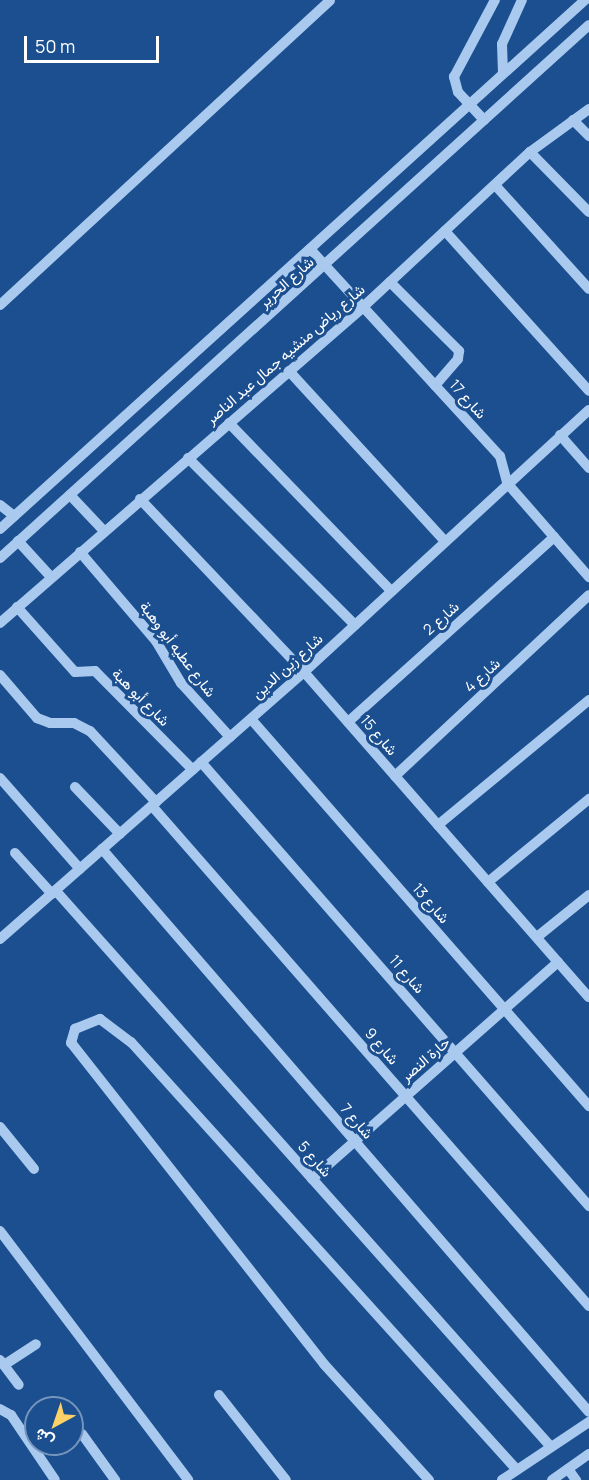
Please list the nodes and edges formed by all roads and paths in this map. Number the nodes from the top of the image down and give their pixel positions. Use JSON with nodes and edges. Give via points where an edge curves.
{"nodes":[{"id":1,"x":330,"y":0,"type":"edge"},
{"id":2,"x":495,"y":0,"type":"edge"},
{"id":3,"x":522,"y":0,"type":"edge"},
{"id":4,"x":585,"y":0,"type":"edge"},
{"id":5,"x":589,"y":25,"type":"edge"},
{"id":6,"x":503,"y":73,"type":"junction"},
{"id":7,"x":470,"y":105,"type":"junction"},
{"id":8,"x":589,"y":109,"type":"edge"},
{"id":9,"x":484,"y":120,"type":"junction"},
{"id":10,"x":573,"y":120,"type":"junction"},
{"id":11,"x":589,"y":136,"type":"edge"},
{"id":12,"x":530,"y":152,"type":"junction"},
{"id":13,"x":495,"y":185,"type":"junction"},
{"id":14,"x":589,"y":212,"type":"edge"},
{"id":15,"x":445,"y":231,"type":"junction"},
{"id":16,"x":310,"y":249,"type":"junction"},
{"id":17,"x":326,"y":266,"type":"junction"},
{"id":18,"x":390,"y":282,"type":"junction"},
{"id":19,"x":589,"y":290,"type":"edge"},
{"id":20,"x":0,"y":305,"type":"edge"},
{"id":21,"x":363,"y":307,"type":"junction"},
{"id":22,"x":289,"y":371,"type":"junction"},
{"id":23,"x":435,"y":385,"type":"junction"},
{"id":24,"x":589,"y":391,"type":"edge"},
{"id":25,"x":589,"y":410,"type":"edge"},
{"id":26,"x":229,"y":423,"type":"junction"},
{"id":27,"x":112,"y":428,"type":"junction"},
{"id":28,"x":560,"y":435,"type":"junction"},
{"id":29,"x":126,"y":444,"type":"junction"},
{"id":30,"x":89,"y":449,"type":"junction"},
{"id":31,"x":188,"y":458,"type":"junction"},
{"id":32,"x":104,"y":465,"type":"junction"},
{"id":33,"x":589,"y":468,"type":"edge"},
{"id":34,"x":507,"y":483,"type":"junction"},
{"id":35,"x":70,"y":495,"type":"junction"},
{"id":36,"x":140,"y":499,"type":"junction"},
{"id":37,"x":0,"y":505,"type":"edge"},
{"id":38,"x":14,"y":516,"type":"junction"},
{"id":39,"x":0,"y":529,"type":"edge"},
{"id":40,"x":104,"y":531,"type":"junction"},
{"id":41,"x":554,"y":537,"type":"junction"},
{"id":42,"x":445,"y":541,"type":"junction"},
{"id":43,"x":18,"y":542,"type":"junction"},
{"id":44,"x":80,"y":552,"type":"junction"},
{"id":45,"x":0,"y":558,"type":"edge"},
{"id":46,"x":51,"y":577,"type":"junction"},
{"id":47,"x":589,"y":577,"type":"edge"},
{"id":48,"x":391,"y":591,"type":"junction"},
{"id":49,"x":589,"y":595,"type":"edge"},
{"id":50,"x":17,"y":607,"type":"junction"},
{"id":51,"x":0,"y":623,"type":"edge"},
{"id":52,"x":355,"y":625,"type":"junction"},
{"id":53,"x":304,"y":672,"type":"junction"},
{"id":54,"x":0,"y":675,"type":"edge"},
{"id":55,"x":589,"y":700,"type":"edge"},
{"id":56,"x":251,"y":719,"type":"junction"},
{"id":57,"x":348,"y":722,"type":"junction"},
{"id":58,"x":230,"y":737,"type":"junction"},
{"id":59,"x":197,"y":766,"type":"junction"},
{"id":60,"x":395,"y":776,"type":"junction"},
{"id":61,"x":0,"y":778,"type":"edge"},
{"id":62,"x":75,"y":787,"type":"dead end"},
{"id":63,"x":589,"y":800,"type":"edge"},
{"id":64,"x":154,"y":804,"type":"junction"},
{"id":65,"x":438,"y":825,"type":"junction"},
{"id":66,"x":120,"y":834,"type":"junction"},
{"id":67,"x":102,"y":849,"type":"junction"},
{"id":68,"x":15,"y":853,"type":"dead end"},
{"id":69,"x":80,"y":869,"type":"junction"},
{"id":70,"x":488,"y":882,"type":"junction"},
{"id":71,"x":54,"y":892,"type":"junction"},
{"id":72,"x":589,"y":895,"type":"edge"},
{"id":73,"x":537,"y":937,"type":"junction"},
{"id":74,"x":0,"y":939,"type":"edge"},
{"id":75,"x":558,"y":962,"type":"junction"},
{"id":76,"x":589,"y":996,"type":"edge"},
{"id":77,"x":504,"y":1009,"type":"junction"},
{"id":78,"x":455,"y":1053,"type":"junction"},
{"id":79,"x":406,"y":1096,"type":"junction"},
{"id":80,"x":589,"y":1107,"type":"edge"},
{"id":81,"x":0,"y":1127,"type":"edge"},
{"id":82,"x":355,"y":1141,"type":"junction"},
{"id":83,"x":34,"y":1169,"type":"dead end"},
{"id":84,"x":312,"y":1179,"type":"junction"},
{"id":85,"x":589,"y":1206,"type":"edge"},
{"id":86,"x":0,"y":1231,"type":"edge"},
{"id":87,"x":589,"y":1306,"type":"edge"},
{"id":88,"x":36,"y":1344,"type":"dead end"},
{"id":89,"x":2,"y":1363,"type":"edge"},
{"id":90,"x":19,"y":1385,"type":"dead end"},
{"id":91,"x":219,"y":1395,"type":"dead end"},
{"id":92,"x":0,"y":1409,"type":"edge"},
{"id":93,"x":589,"y":1412,"type":"edge"},
{"id":94,"x":589,"y":1422,"type":"edge"},
{"id":95,"x":84,"y":1437,"type":"edge"},
{"id":96,"x":551,"y":1447,"type":"junction"},
{"id":97,"x":589,"y":1454,"type":"edge"},
{"id":98,"x":568,"y":1469,"type":"junction"},
{"id":99,"x":517,"y":1470,"type":"junction"},
{"id":100,"x":56,"y":1480,"type":"edge"},
{"id":101,"x":115,"y":1480,"type":"edge"},
{"id":102,"x":188,"y":1480,"type":"edge"},
{"id":103,"x":286,"y":1480,"type":"edge"},
{"id":104,"x":429,"y":1480,"type":"edge"},
{"id":105,"x":502,"y":1480,"type":"edge"},
{"id":106,"x":552,"y":1480,"type":"edge"},
{"id":107,"x":576,"y":1480,"type":"edge"}],
"edges":[{"from":1,"to":20,"type":"street"},
{"from":2,"to":7,"type":"street","via":[[454,77],[454,85]]},
{"from":3,"to":6,"type":"street","via":[[502,44]]},
{"from":4,"to":6,"type":"street","name":"شارع الحرير"},
{"from":5,"to":9,"type":"street","name":"شارع الحرير"},
{"from":6,"to":7,"type":"street","name":"شارع الحرير"},
{"from":7,"to":9,"type":"street"},
{"from":7,"to":16,"type":"street","name":"شارع الحرير"},
{"from":8,"to":10,"type":"street","name":"شارع رياض منشيه جمال عبد الناصر"},
{"from":9,"to":17,"type":"street","name":"شارع الحرير"},
{"from":10,"to":11,"type":"street"},
{"from":10,"to":12,"type":"street","name":"شارع رياض منشيه جمال عبد الناصر"},
{"from":12,"to":13,"type":"street","name":"شارع رياض منشيه جمال عبد الناصر"},
{"from":12,"to":14,"type":"street"},
{"from":13,"to":15,"type":"street","name":"شارع رياض منشيه جمال عبد الناصر"},
{"from":13,"to":19,"type":"street"},
{"from":15,"to":18,"type":"street","name":"شارع رياض منشيه جمال عبد الناصر"},
{"from":15,"to":24,"type":"street"},
{"from":16,"to":17,"type":"street","name":"شارع 17"},
{"from":16,"to":27,"type":"street","name":"شارع الحرير"},
{"from":17,"to":21,"type":"street","name":"شارع 17"},
{"from":17,"to":29,"type":"street","name":"شارع الحرير"},
{"from":18,"to":21,"type":"street","name":"شارع رياض منشيه جمال عبد الناصر"},
{"from":18,"to":23,"type":"street","via":[[459,351],[458,359]]},
{"from":21,"to":22,"type":"street","name":"شارع رياض منشيه جمال عبد الناصر"},
{"from":21,"to":23,"type":"street","name":"شارع 17"},
{"from":22,"to":26,"type":"street","name":"شارع رياض منشيه جمال عبد الناصر"},
{"from":22,"to":42,"type":"street"},
{"from":23,"to":34,"type":"street","name":"شارع 17","via":[[500,456]]},
{"from":25,"to":28,"type":"street","name":"شارع زين الدين"},
{"from":26,"to":31,"type":"street","name":"شارع رياض منشيه جمال عبد الناصر"},
{"from":26,"to":48,"type":"street"},
{"from":27,"to":29,"type":"street"},
{"from":27,"to":30,"type":"street","name":"شارع الحرير"},
{"from":28,"to":33,"type":"street"},
{"from":28,"to":34,"type":"street","name":"شارع زين الدين"},
{"from":29,"to":32,"type":"street","name":"شارع الحرير"},
{"from":30,"to":32,"type":"street"},
{"from":30,"to":38,"type":"street","name":"شارع الحرير"},
{"from":31,"to":36,"type":"street","name":"شارع رياض منشيه جمال عبد الناصر"},
{"from":31,"to":52,"type":"street"},
{"from":32,"to":35,"type":"street","name":"شارع الحرير"},
{"from":34,"to":41,"type":"street","name":"شارع 17"},
{"from":34,"to":42,"type":"street","name":"شارع زين الدين"},
{"from":35,"to":40,"type":"street"},
{"from":35,"to":43,"type":"street","name":"شارع الحرير"},
{"from":36,"to":40,"type":"street","name":"شارع رياض منشيه جمال عبد الناصر"},
{"from":36,"to":53,"type":"street","name":"شارع 15"},
{"from":37,"to":38,"type":"street"},
{"from":38,"to":39,"type":"street","name":"شارع الحرير"},
{"from":40,"to":44,"type":"street","name":"شارع رياض منشيه جمال عبد الناصر"},
{"from":41,"to":47,"type":"street","name":"شارع 17"},
{"from":41,"to":57,"type":"street","name":"شارع 2"},
{"from":42,"to":48,"type":"street","name":"شارع زين الدين"},
{"from":43,"to":45,"type":"street","name":"شارع الحرير"},
{"from":43,"to":46,"type":"street"},
{"from":44,"to":46,"type":"street","name":"شارع رياض منشيه جمال عبد الناصر"},
{"from":44,"to":58,"type":"street","name":"شارع عطيه أبو وهبة","via":[[156,641],[181,683]]},
{"from":46,"to":50,"type":"street","name":"شارع رياض منشيه جمال عبد الناصر"},
{"from":48,"to":52,"type":"street","name":"شارع زين الدين"},
{"from":49,"to":60,"type":"street","name":"شارع 4"},
{"from":50,"to":51,"type":"street","name":"شارع رياض منشيه جمال عبد الناصر"},
{"from":50,"to":59,"type":"street","name":"شارع أبو هبة","via":[[75,672],[94,671]]},
{"from":52,"to":53,"type":"street","name":"شارع زين الدين"},
{"from":53,"to":56,"type":"street","name":"شارع زين الدين"},
{"from":53,"to":57,"type":"street","name":"شارع 15"},
{"from":54,"to":64,"type":"street","name":"شارع 9","via":[[37,718],[50,723],[74,723],[90,731]]},
{"from":55,"to":65,"type":"street"},
{"from":56,"to":58,"type":"street","name":"شارع زين الدين"},
{"from":56,"to":77,"type":"street","name":"شارع 13"},
{"from":57,"to":60,"type":"street","name":"شارع 15"},
{"from":58,"to":59,"type":"street","name":"شارع زين الدين"},
{"from":59,"to":64,"type":"street","name":"شارع زين الدين"},
{"from":59,"to":78,"type":"street","name":"شارع 11"},
{"from":60,"to":65,"type":"street","name":"شارع 15"},
{"from":61,"to":69,"type":"street"},
{"from":62,"to":66,"type":"street"},
{"from":63,"to":70,"type":"street"},
{"from":64,"to":66,"type":"street","name":"شارع زين الدين"},
{"from":64,"to":79,"type":"street","name":"شارع 9"},
{"from":65,"to":70,"type":"street","name":"شارع 15"},
{"from":66,"to":67,"type":"street","name":"شارع زين الدين"},
{"from":67,"to":69,"type":"street","name":"شارع زين الدين"},
{"from":67,"to":82,"type":"street","name":"شارع 7"},
{"from":68,"to":71,"type":"street","name":"شارع 5"},
{"from":69,"to":71,"type":"street","name":"شارع زين الدين"},
{"from":70,"to":73,"type":"street","name":"شارع 15"},
{"from":71,"to":74,"type":"street","name":"شارع زين الدين"},
{"from":71,"to":84,"type":"street","name":"شارع 5"},
{"from":72,"to":73,"type":"street"},
{"from":73,"to":75,"type":"street","name":"شارع 15"},
{"from":75,"to":76,"type":"street","name":"شارع 15"},
{"from":75,"to":77,"type":"street","name":"حارة النصر"},
{"from":77,"to":78,"type":"street","name":"حارة النصر"},
{"from":77,"to":80,"type":"street","name":"شارع 13"},
{"from":78,"to":79,"type":"street","name":"حارة النصر"},
{"from":78,"to":85,"type":"street","name":"شارع 11"},
{"from":79,"to":82,"type":"street","name":"حارة النصر"},
{"from":79,"to":87,"type":"street","name":"شارع 9"},
{"from":81,"to":83,"type":"street"},
{"from":82,"to":84,"type":"street","name":"حارة النصر"},
{"from":82,"to":93,"type":"street","name":"شارع 7"},
{"from":84,"to":96,"type":"street","name":"شارع 5"},
{"from":86,"to":102,"type":"street"},
{"from":88,"to":89,"type":"street"},
{"from":89,"to":90,"type":"street"},
{"from":91,"to":103,"type":"street"},
{"from":92,"to":100,"type":"street","via":[[11,1415]]},
{"from":94,"to":96,"type":"street"},
{"from":95,"to":101,"type":"street"},
{"from":96,"to":99,"type":"street"},
{"from":97,"to":98,"type":"street"},
{"from":98,"to":106,"type":"street"},
{"from":98,"to":107,"type":"street"},
{"from":99,"to":104,"type":"street","via":[[131,1042],[100,1018],[75,1029],[71,1043],[324,1364]]},
{"from":99,"to":105,"type":"street"}]}
